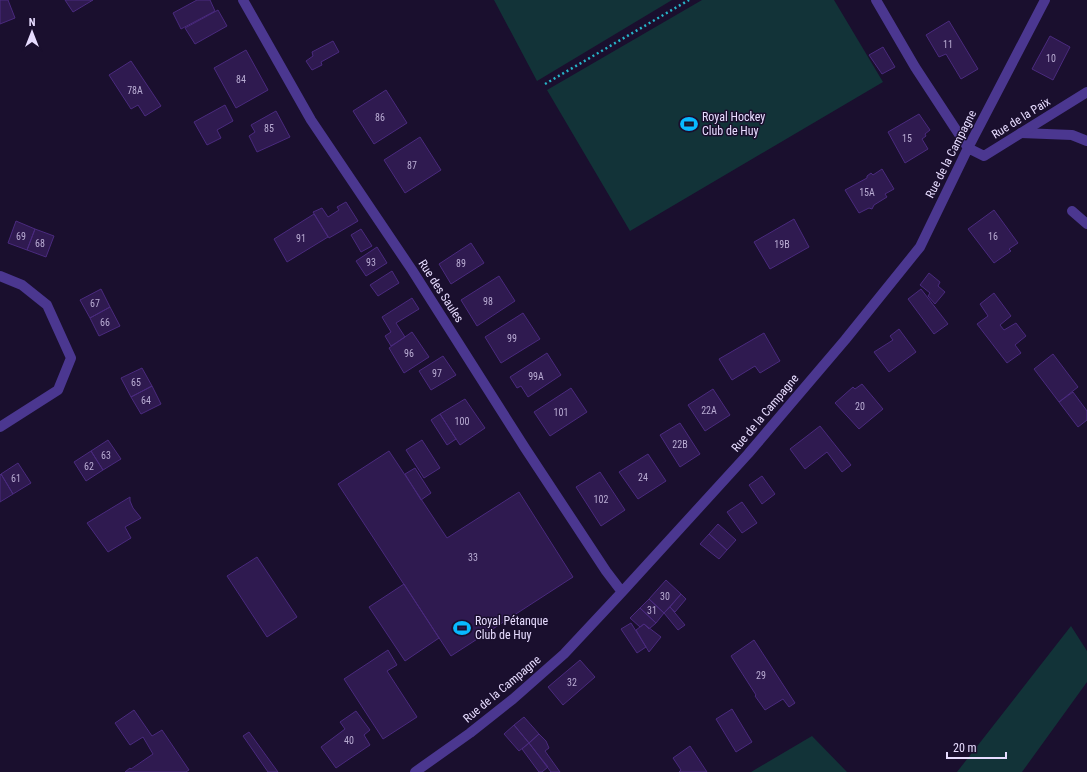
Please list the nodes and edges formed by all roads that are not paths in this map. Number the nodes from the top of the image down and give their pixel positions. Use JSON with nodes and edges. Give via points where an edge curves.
{"nodes":[{"id":1,"x":243,"y":0,"type":"edge"},
{"id":2,"x":876,"y":0,"type":"edge"},
{"id":3,"x":1046,"y":0,"type":"edge"},
{"id":4,"x":1087,"y":92,"type":"edge"},
{"id":5,"x":1021,"y":133,"type":"junction"},
{"id":6,"x":1087,"y":141,"type":"edge"},
{"id":7,"x":968,"y":148,"type":"junction"},
{"id":8,"x":1072,"y":212,"type":"dead end"},
{"id":9,"x":1087,"y":224,"type":"edge"},
{"id":10,"x":0,"y":276,"type":"edge"},
{"id":11,"x":0,"y":427,"type":"edge"},
{"id":12,"x":622,"y":592,"type":"junction"},
{"id":13,"x":415,"y":772,"type":"edge"}],
"edges":[{"from":1,"to":12,"type":"street","name":"Rue des Saules","via":[[311,120],[412,270],[533,461]]},
{"from":2,"to":7,"type":"street","via":[[915,67]]},
{"from":3,"to":7,"type":"street","name":"Rue de la Campagne"},
{"from":4,"to":5,"type":"street","name":"Rue de la Paix"},
{"from":5,"to":6,"type":"street","via":[[1072,135]]},
{"from":5,"to":7,"type":"street","name":"Rue de la Paix","via":[[984,156]]},
{"from":7,"to":12,"type":"street","name":"Rue de la Campagne","via":[[920,246],[845,340],[748,454]]},
{"from":8,"to":9,"type":"street"},
{"from":10,"to":11,"type":"street","via":[[22,285],[47,305],[71,358],[58,390]]},
{"from":12,"to":13,"type":"street","name":"Rue de la Campagne","via":[[558,659],[470,733]]}]}
